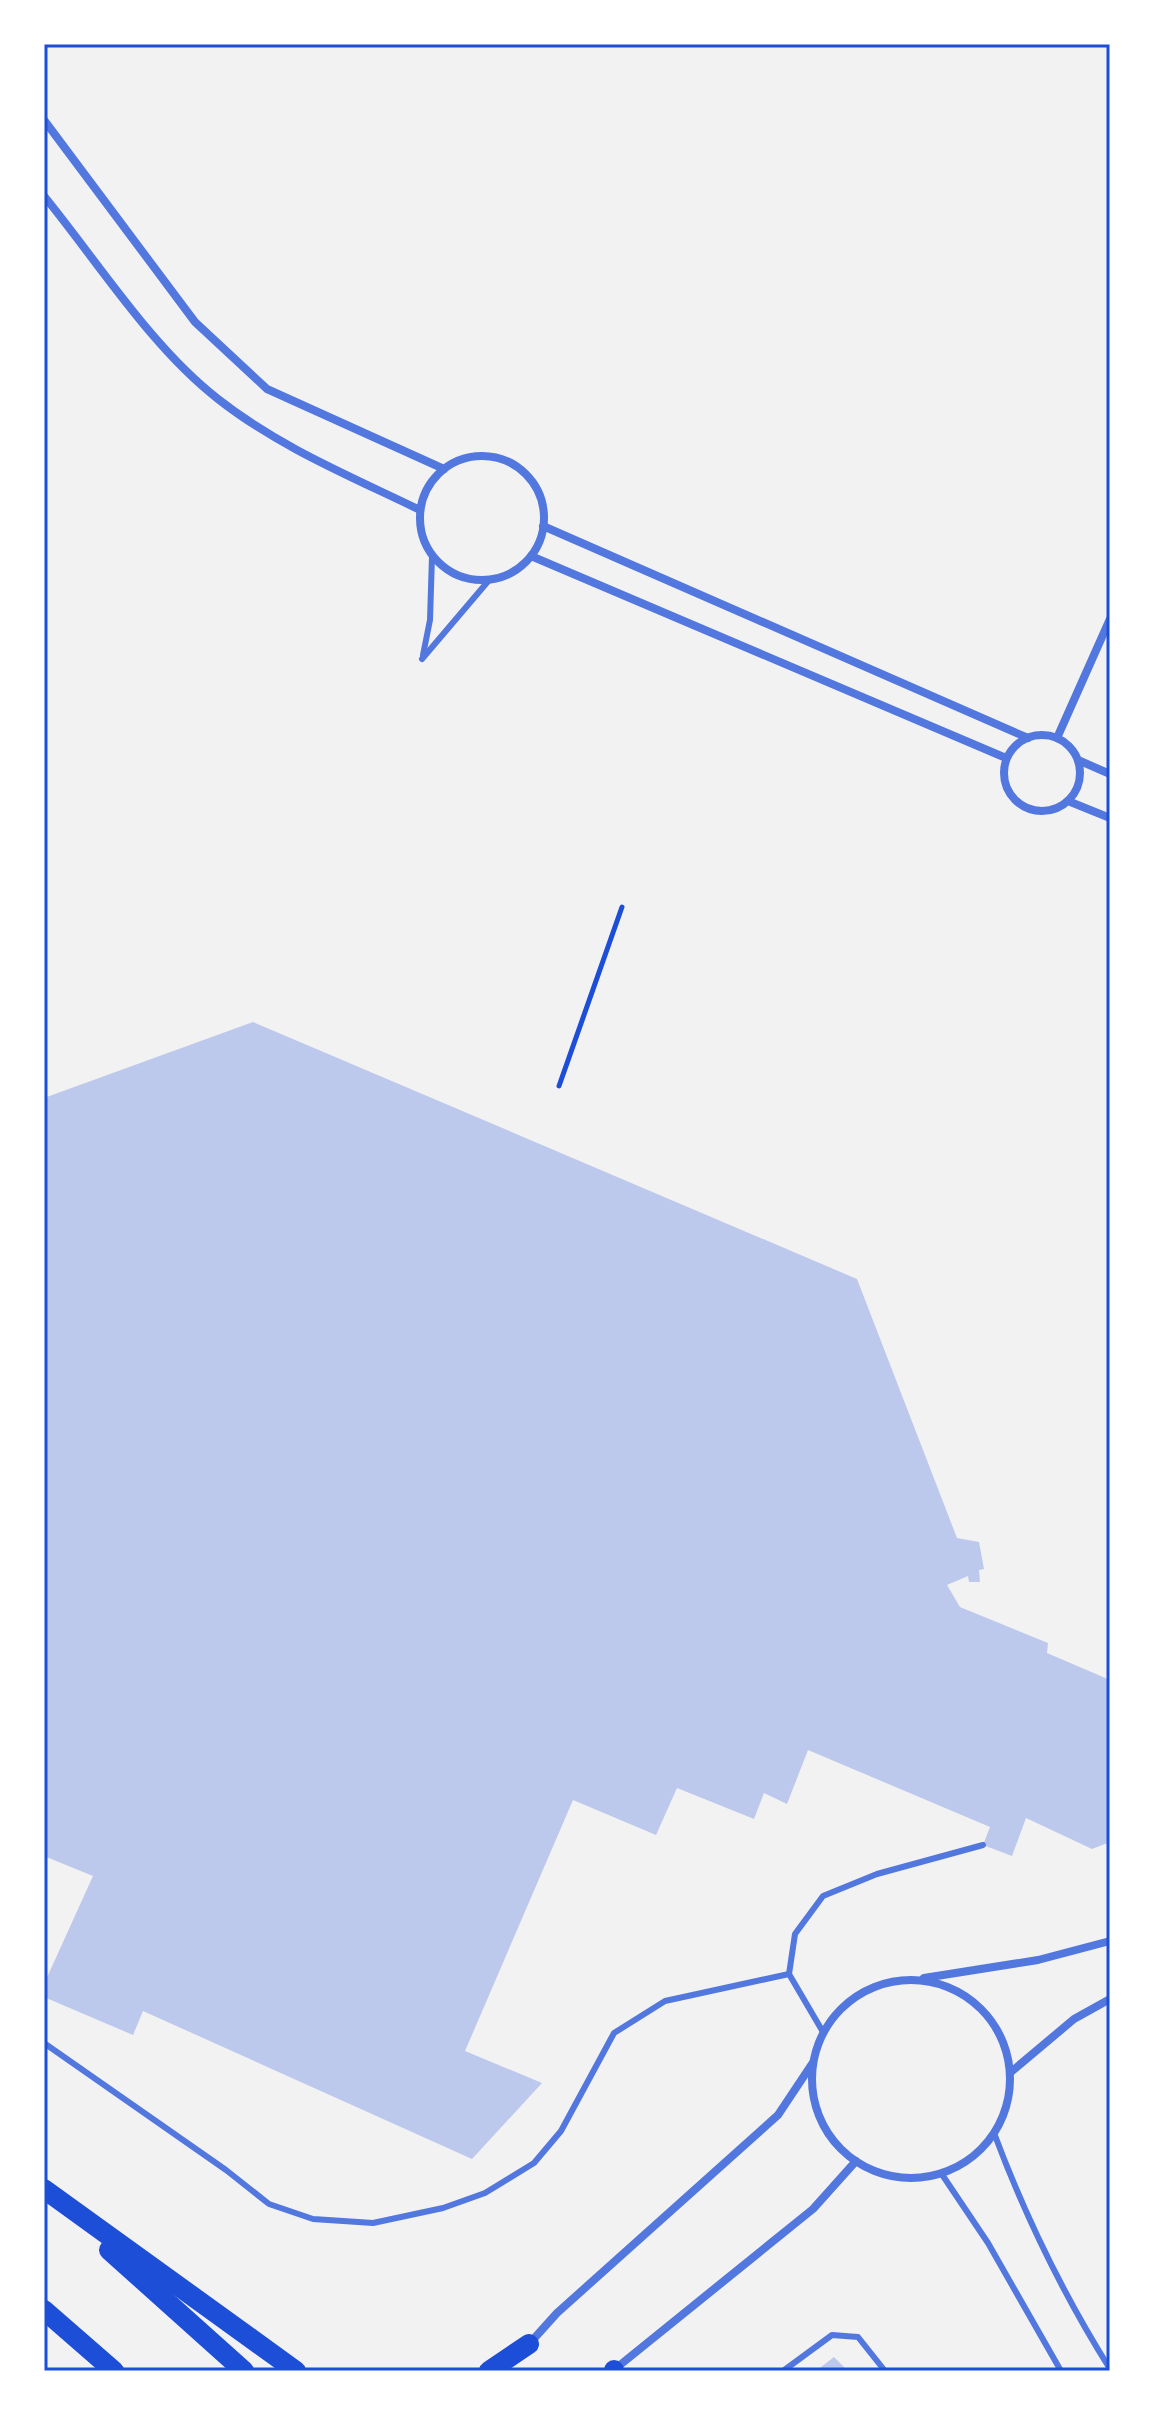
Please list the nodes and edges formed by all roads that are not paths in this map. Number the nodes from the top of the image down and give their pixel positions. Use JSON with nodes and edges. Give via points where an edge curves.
{"nodes":[{"id":1,"x":44,"y":120,"type":"edge"},
{"id":2,"x":44,"y":196,"type":"edge"},
{"id":3,"x":444,"y":469,"type":"junction"},
{"id":4,"x":420,"y":510,"type":"junction"},
{"id":5,"x":543,"y":526,"type":"junction"},
{"id":6,"x":432,"y":556,"type":"junction"},
{"id":7,"x":531,"y":556,"type":"junction"},
{"id":8,"x":490,"y":579,"type":"junction"},
{"id":9,"x":1110,"y":619,"type":"edge"},
{"id":10,"x":1028,"y":738,"type":"junction"},
{"id":11,"x":1057,"y":738,"type":"junction"},
{"id":12,"x":1006,"y":758,"type":"junction"},
{"id":13,"x":1078,"y":760,"type":"junction"},
{"id":14,"x":1110,"y":774,"type":"edge"},
{"id":15,"x":1068,"y":801,"type":"junction"},
{"id":16,"x":1110,"y":818,"type":"edge"},
{"id":17,"x":983,"y":1845,"type":"dead end"},
{"id":18,"x":1110,"y":1941,"type":"edge"},
{"id":19,"x":789,"y":1974,"type":"junction"},
{"id":20,"x":911,"y":1981,"type":"junction"},
{"id":21,"x":1110,"y":1999,"type":"edge"},
{"id":22,"x":823,"y":2032,"type":"junction"},
{"id":23,"x":44,"y":2043,"type":"edge"},
{"id":24,"x":813,"y":2063,"type":"junction"},
{"id":25,"x":1011,"y":2072,"type":"junction"},
{"id":26,"x":994,"y":2133,"type":"junction"},
{"id":27,"x":856,"y":2161,"type":"junction"},
{"id":28,"x":941,"y":2173,"type":"junction"},
{"id":29,"x":44,"y":2190,"type":"edge"},
{"id":30,"x":44,"y":2310,"type":"edge"},
{"id":31,"x":529,"y":2344,"type":"junction"},
{"id":32,"x":1110,"y":2369,"type":"edge"},
{"id":33,"x":114,"y":2371,"type":"edge"},
{"id":34,"x":244,"y":2371,"type":"edge"},
{"id":35,"x":296,"y":2371,"type":"edge"},
{"id":36,"x":489,"y":2371,"type":"edge"},
{"id":37,"x":510,"y":2371,"type":"edge"},
{"id":38,"x":614,"y":2371,"type":"edge"},
{"id":39,"x":783,"y":2371,"type":"edge"},
{"id":40,"x":885,"y":2371,"type":"edge"},
{"id":41,"x":1061,"y":2371,"type":"edge"}],
"edges":[{"from":1,"to":3,"type":"street","via":[[195,322],[267,389]]},
{"from":2,"to":4,"type":"street","via":[[165,348],[215,398],[274,440]]},
{"from":3,"to":4,"type":"street","via":[[432,480]]},
{"from":3,"to":5,"type":"street","via":[[474,456],[490,456],[520,469],[539,494]]},
{"from":4,"to":6,"type":"street","via":[[420,526]]},
{"from":5,"to":7,"type":"street"},
{"from":5,"to":10,"type":"street"},
{"from":6,"to":8,"type":"street","via":[[458,576]]},
{"from":6,"to":8,"type":"lane","via":[[430,620],[422,659]]},
{"from":7,"to":8,"type":"street","via":[[506,576]]},
{"from":7,"to":12,"type":"street"},
{"from":9,"to":11,"type":"street"},
{"from":10,"to":11,"type":"street"},
{"from":10,"to":12,"type":"street"},
{"from":11,"to":13,"type":"street"},
{"from":12,"to":15,"type":"street","via":[[1006,787],[1026,808],[1041,812]]},
{"from":13,"to":14,"type":"street"},
{"from":13,"to":15,"type":"street","via":[[1077,789]]},
{"from":15,"to":16,"type":"street"},
{"from":17,"to":19,"type":"lane","via":[[877,1874],[823,1896],[795,1934]]},
{"from":18,"to":20,"type":"street","via":[[1038,1960]]},
{"from":19,"to":22,"type":"lane"},
{"from":19,"to":23,"type":"lane","via":[[665,2001],[614,2033],[561,2131],[534,2163],[485,2193],[373,2223],[313,2219],[269,2204]]},
{"from":20,"to":22,"type":"street","via":[[868,1989],[842,2007]]},
{"from":20,"to":25,"type":"street","via":[[962,1993],[987,2014],[1003,2041]]},
{"from":21,"to":25,"type":"street","via":[[1062,2027]]},
{"from":22,"to":24,"type":"street"},
{"from":24,"to":27,"type":"street","via":[[812,2091],[820,2118]]},
{"from":24,"to":31,"type":"street","via":[[778,2115]]},
{"from":25,"to":26,"type":"street","via":[[1007,2103]]},
{"from":26,"to":28,"type":"street","via":[[971,2158]]},
{"from":26,"to":32,"type":"lane","via":[[1039,2242]]},
{"from":27,"to":28,"type":"street","via":[[912,2178]]},
{"from":27,"to":38,"type":"street","via":[[813,2209]]},
{"from":28,"to":41,"type":"lane"},
{"from":29,"to":34,"type":"main road"},
{"from":29,"to":35,"type":"main road"},
{"from":30,"to":33,"type":"main road"},
{"from":31,"to":36,"type":"main road"},
{"from":31,"to":37,"type":"street"},
{"from":39,"to":40,"type":"lane","via":[[832,2335],[858,2337]]}]}
